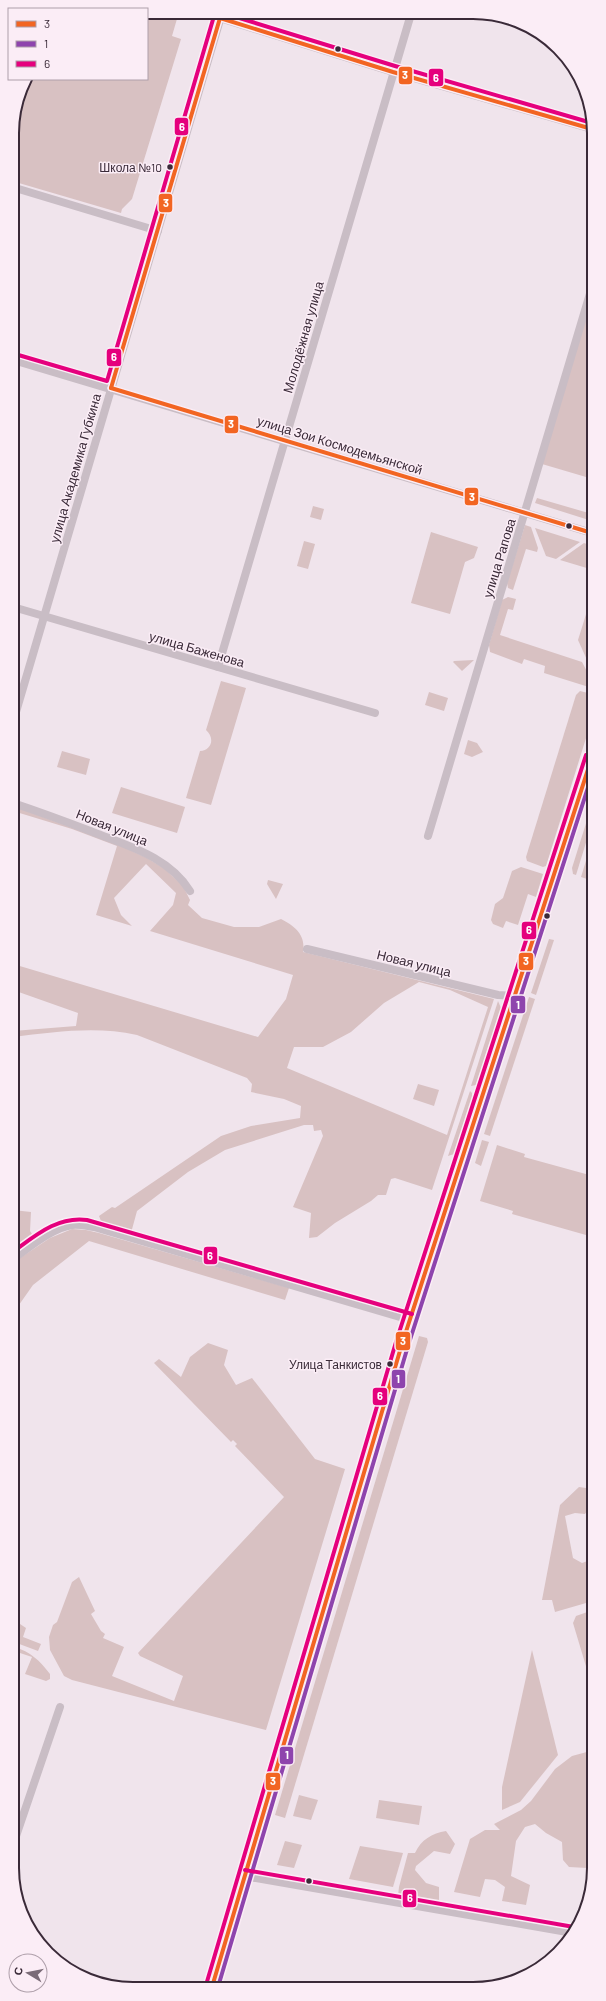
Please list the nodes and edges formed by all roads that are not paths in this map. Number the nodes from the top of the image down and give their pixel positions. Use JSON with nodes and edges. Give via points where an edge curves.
{"nodes":[{"id":1,"x":220,"y":19,"type":"edge"},
{"id":2,"x":230,"y":19,"type":"edge"},
{"id":3,"x":409,"y":19,"type":"edge"},
{"id":4,"x":393,"y":72,"type":"junction"},
{"id":5,"x":587,"y":127,"type":"edge"},
{"id":6,"x":19,"y":189,"type":"edge"},
{"id":7,"x":158,"y":231,"type":"junction"},
{"id":8,"x":587,"y":304,"type":"edge"},
{"id":9,"x":19,"y":362,"type":"edge"},
{"id":10,"x":111,"y":388,"type":"junction"},
{"id":11,"x":284,"y":441,"type":"junction"},
{"id":12,"x":526,"y":513,"type":"junction"},
{"id":13,"x":587,"y":531,"type":"edge"},
{"id":14,"x":19,"y":609,"type":"edge"},
{"id":15,"x":44,"y":616,"type":"junction"},
{"id":16,"x":218,"y":667,"type":"junction"},
{"id":17,"x":19,"y":701,"type":"edge"},
{"id":18,"x":375,"y":713,"type":"dead end"},
{"id":19,"x":587,"y":773,"type":"edge"},
{"id":20,"x":19,"y":805,"type":"edge"},
{"id":21,"x":428,"y":836,"type":"dead end"},
{"id":22,"x":190,"y":891,"type":"dead end"},
{"id":23,"x":307,"y":949,"type":"dead end"},
{"id":24,"x":516,"y":996,"type":"junction"},
{"id":25,"x":19,"y":1255,"type":"edge"},
{"id":26,"x":410,"y":1320,"type":"junction"},
{"id":27,"x":60,"y":1707,"type":"dead end"},
{"id":28,"x":19,"y":1827,"type":"edge"},
{"id":29,"x":244,"y":1876,"type":"junction"},
{"id":30,"x":568,"y":1932,"type":"edge"},
{"id":31,"x":213,"y":1982,"type":"edge"}],
"edges":[{"from":1,"to":7,"type":"street","name":"улица Академика Губкина"},
{"from":2,"to":4,"type":"street"},
{"from":3,"to":4,"type":"street","name":"Молодёжная улица"},
{"from":4,"to":5,"type":"street"},
{"from":4,"to":11,"type":"street","name":"Молодёжная улица"},
{"from":6,"to":7,"type":"street"},
{"from":7,"to":10,"type":"street","name":"улица Академика Губкина"},
{"from":8,"to":12,"type":"street","name":"улица Рапова"},
{"from":9,"to":10,"type":"street","name":"улица Зои Космодемьянской"},
{"from":10,"to":11,"type":"street","name":"улица Зои Космодемьянской"},
{"from":10,"to":15,"type":"street","name":"улица Академика Губкина"},
{"from":11,"to":12,"type":"street","name":"улица Зои Космодемьянской"},
{"from":11,"to":16,"type":"street","name":"Молодёжная улица"},
{"from":12,"to":13,"type":"street","name":"улица Зои Космодемьянской"},
{"from":12,"to":21,"type":"street","name":"улица Рапова","via":[[463,712]]},
{"from":14,"to":15,"type":"street","name":"улица Баженова"},
{"from":15,"to":16,"type":"street","name":"улица Баженова"},
{"from":15,"to":17,"type":"street","name":"улица Академика Губкина"},
{"from":16,"to":18,"type":"street","name":"улица Баженова"},
{"from":19,"to":24,"type":"main road"},
{"from":20,"to":22,"type":"street","name":"Новая улица","via":[[148,855],[175,873]]},
{"from":23,"to":24,"type":"street","name":"Новая улица","via":[[498,995]]},
{"from":24,"to":26,"type":"main road"},
{"from":25,"to":26,"type":"street","via":[[66,1227],[94,1227]]},
{"from":26,"to":29,"type":"main road"},
{"from":27,"to":28,"type":"street"},
{"from":29,"to":30,"type":"street"},
{"from":29,"to":31,"type":"main road"}]}
